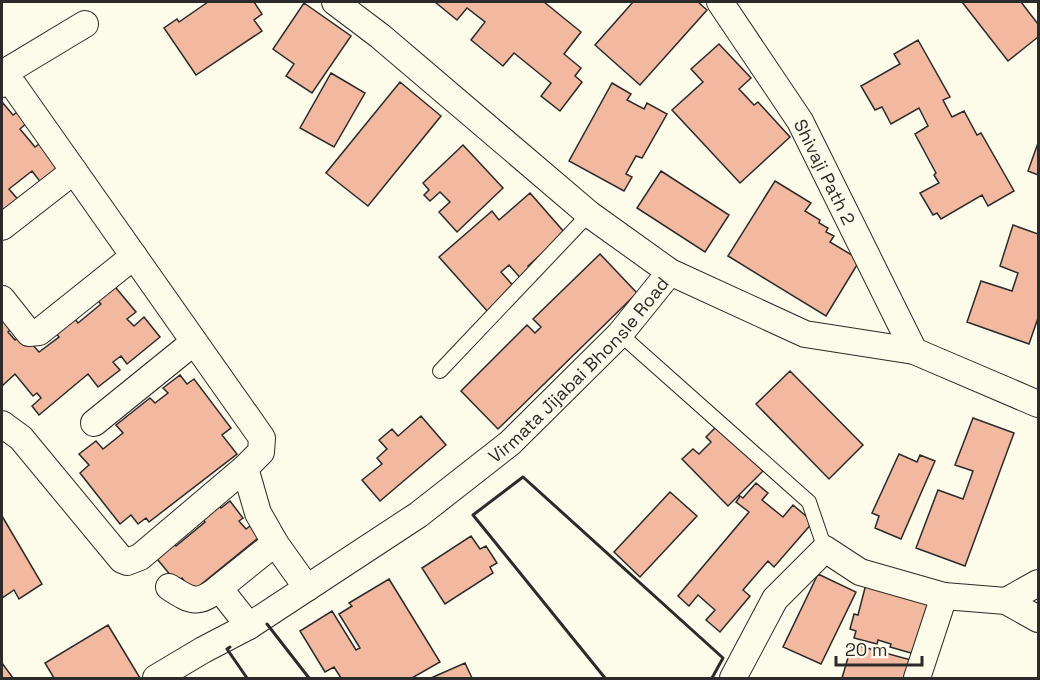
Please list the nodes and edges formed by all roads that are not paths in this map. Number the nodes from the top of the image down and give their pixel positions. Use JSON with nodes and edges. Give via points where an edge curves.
{"nodes":[{"id":1,"x":335,"y":2,"type":"edge"},
{"id":2,"x":720,"y":2,"type":"edge"},
{"id":3,"x":85,"y":24,"type":"dead end"},
{"id":4,"x":2,"y":74,"type":"edge"},
{"id":5,"x":2,"y":84,"type":"edge"},
{"id":6,"x":74,"y":171,"type":"junction"},
{"id":7,"x":589,"y":214,"type":"junction"},
{"id":8,"x":2,"y":227,"type":"edge"},
{"id":9,"x":134,"y":256,"type":"junction"},
{"id":10,"x":670,"y":272,"type":"junction"},
{"id":11,"x":2,"y":299,"type":"edge"},
{"id":12,"x":620,"y":334,"type":"junction"},
{"id":13,"x":194,"y":342,"type":"junction"},
{"id":14,"x":914,"y":351,"type":"junction"},
{"id":15,"x":440,"y":371,"type":"dead end"},
{"id":16,"x":1038,"y":404,"type":"edge"},
{"id":17,"x":94,"y":423,"type":"dead end"},
{"id":18,"x":2,"y":424,"type":"edge"},
{"id":19,"x":246,"y":468,"type":"junction"},
{"id":20,"x":275,"y":543,"type":"junction"},
{"id":21,"x":825,"y":549,"type":"junction"},
{"id":22,"x":1038,"y":583,"type":"edge"},
{"id":23,"x":169,"y":588,"type":"dead end"},
{"id":24,"x":219,"y":588,"type":"junction"},
{"id":25,"x":307,"y":588,"type":"junction"},
{"id":26,"x":944,"y":596,"type":"junction"},
{"id":27,"x":1006,"y":601,"type":"junction"},
{"id":28,"x":1038,"y":620,"type":"edge"},
{"id":29,"x":249,"y":626,"type":"junction"},
{"id":30,"x":156,"y":678,"type":"edge"},
{"id":31,"x":733,"y":678,"type":"edge"},
{"id":32,"x":917,"y":678,"type":"edge"}],
"edges":[{"from":1,"to":7,"type":"street","name":"Virmata Jijabai Bhonsle Road","via":[[389,43]]},
{"from":2,"to":14,"type":"street","name":"Shivaji Path 2","via":[[800,121]]},
{"from":3,"to":4,"type":"street"},
{"from":5,"to":6,"type":"street","via":[[14,86]]},
{"from":6,"to":8,"type":"street"},
{"from":6,"to":9,"type":"street"},
{"from":7,"to":10,"type":"street","name":"Virmata Jijabai Bhonsle Road"},
{"from":7,"to":15,"type":"lane"},
{"from":9,"to":11,"type":"street","via":[[39,332],[29,333]]},
{"from":9,"to":13,"type":"street"},
{"from":10,"to":12,"type":"street","name":"Virmata Jijabai Bhonsle Road"},
{"from":10,"to":14,"type":"street","via":[[805,334]]},
{"from":12,"to":21,"type":"lane","via":[[809,502]]},
{"from":12,"to":25,"type":"street","name":"Virmata Jijabai Bhonsle Road","via":[[510,443],[418,515]]},
{"from":13,"to":17,"type":"street"},
{"from":13,"to":19,"type":"street","via":[[262,438],[261,452]]},
{"from":14,"to":16,"type":"street"},
{"from":18,"to":19,"type":"street","via":[[21,438],[127,562],[140,557]]},
{"from":19,"to":20,"type":"street","via":[[258,513]]},
{"from":20,"to":24,"type":"street"},
{"from":20,"to":25,"type":"street"},
{"from":21,"to":26,"type":"street","via":[[861,572]]},
{"from":21,"to":31,"type":"street","via":[[775,599]]},
{"from":22,"to":27,"type":"street"},
{"from":23,"to":24,"type":"street","via":[[190,600],[206,599]]},
{"from":24,"to":29,"type":"street"},
{"from":25,"to":29,"type":"street","name":"Virmata Jijabai Bhonsle Road"},
{"from":26,"to":27,"type":"street"},
{"from":26,"to":32,"type":"street"},
{"from":27,"to":28,"type":"street"},
{"from":29,"to":30,"type":"street","name":"Virmata Jijabai Bhonsle Road"}]}
